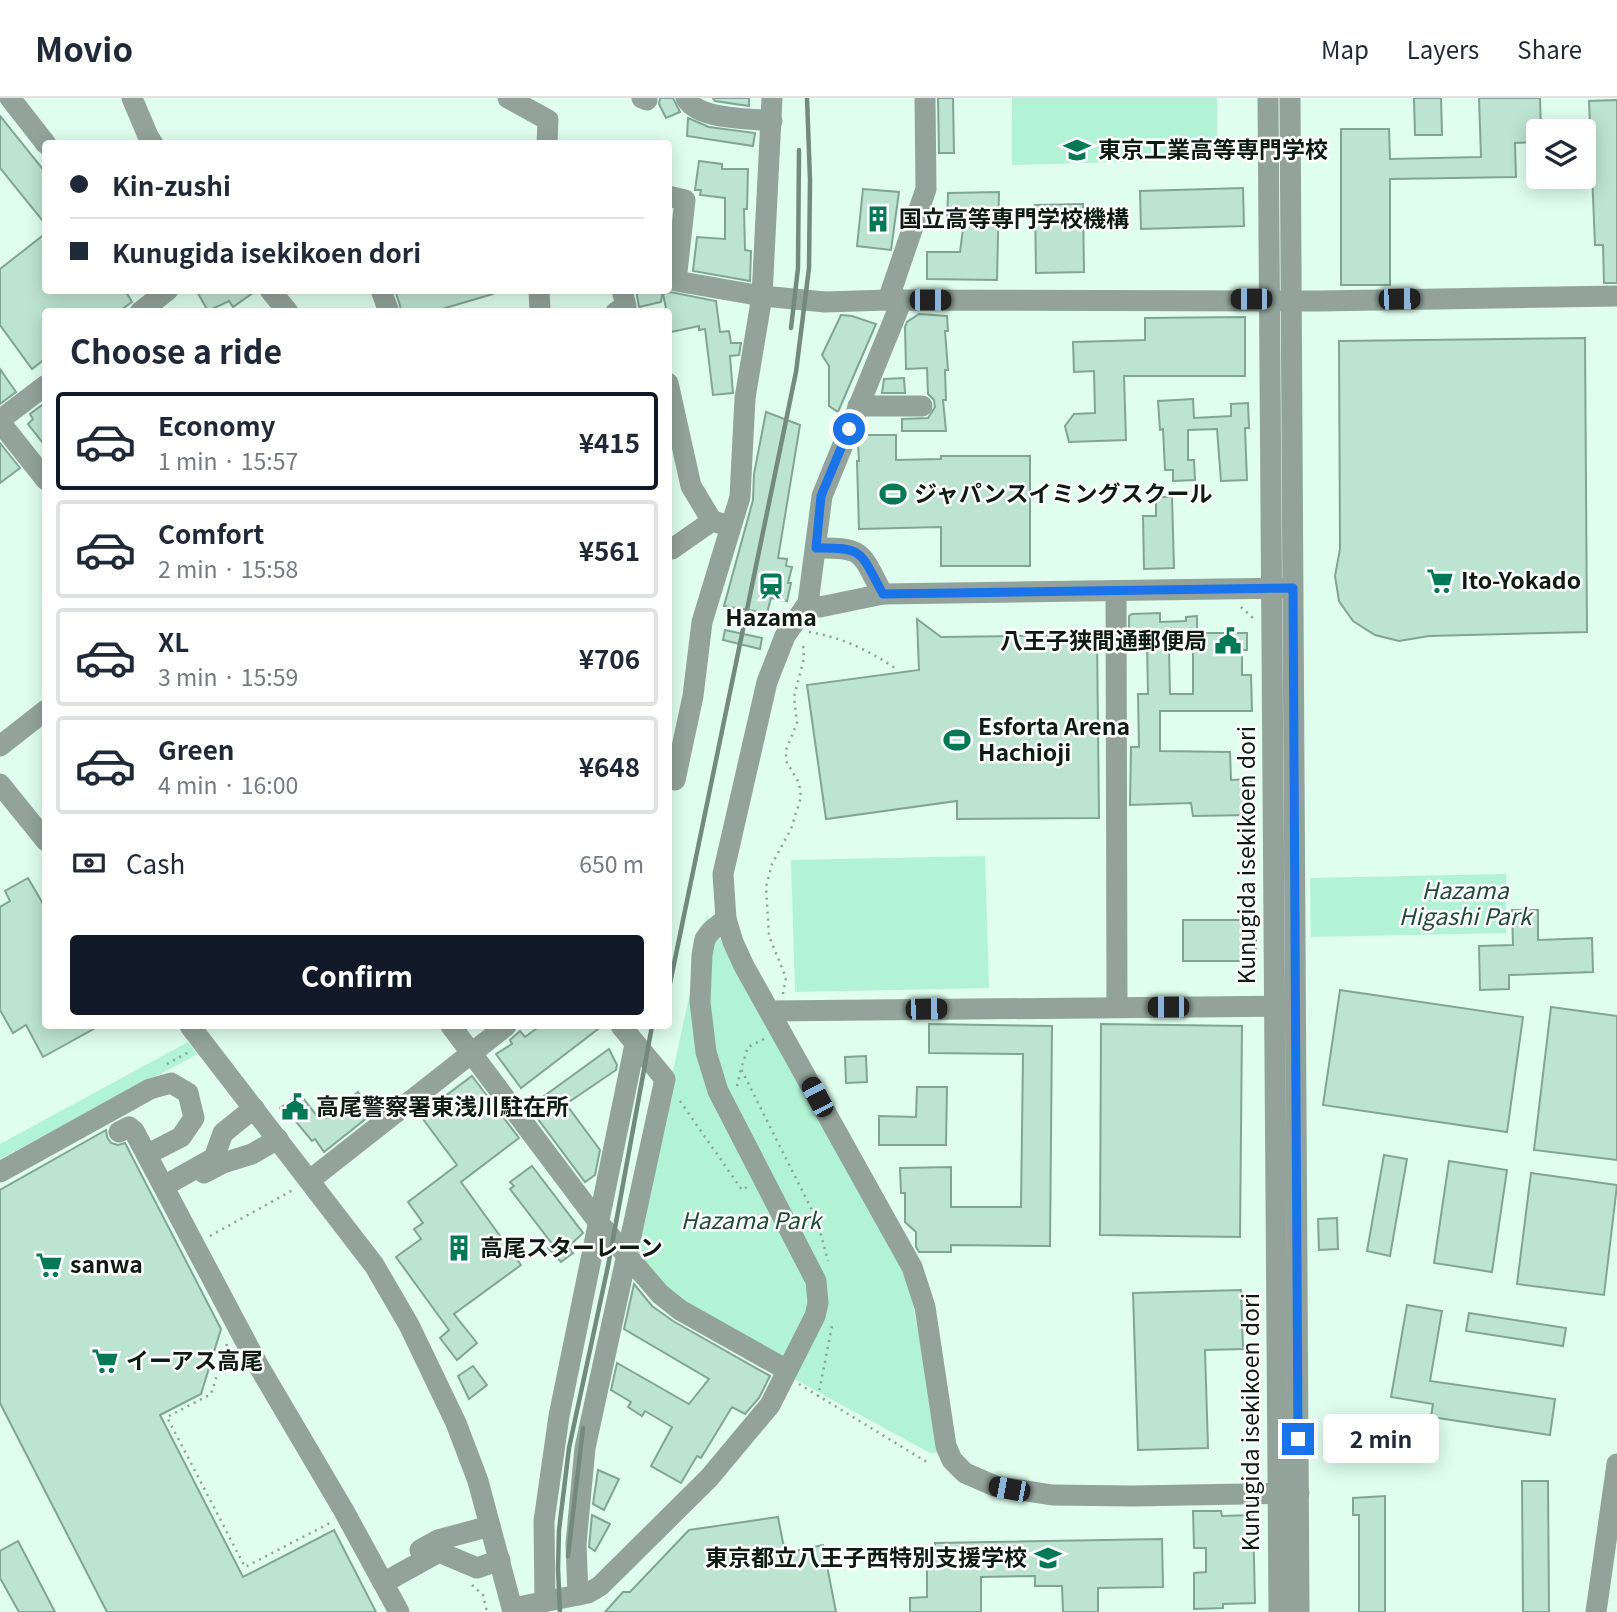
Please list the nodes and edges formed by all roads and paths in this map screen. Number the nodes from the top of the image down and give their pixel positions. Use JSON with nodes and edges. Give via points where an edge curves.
{"nodes":[{"id":1,"x":10,"y":98,"type":"edge"},
{"id":2,"x":131,"y":98,"type":"edge"},
{"id":3,"x":508,"y":98,"type":"edge"},
{"id":4,"x":686,"y":98,"type":"edge"},
{"id":5,"x":772,"y":98,"type":"edge"},
{"id":6,"x":925,"y":98,"type":"edge"},
{"id":7,"x":1268,"y":98,"type":"edge"},
{"id":8,"x":1290,"y":98,"type":"edge"},
{"id":9,"x":772,"y":121,"type":"junction"},
{"id":10,"x":43,"y":140,"type":"edge"},
{"id":11,"x":150,"y":140,"type":"edge"},
{"id":12,"x":547,"y":140,"type":"edge"},
{"id":13,"x":672,"y":197,"type":"edge"},
{"id":14,"x":273,"y":294,"type":"edge"},
{"id":15,"x":1617,"y":296,"type":"edge"},
{"id":16,"x":166,"y":297,"type":"edge"},
{"id":17,"x":769,"y":297,"type":"junction"},
{"id":18,"x":1269,"y":299,"type":"junction"},
{"id":19,"x":895,"y":300,"type":"junction"},
{"id":20,"x":1291,"y":300,"type":"junction"},
{"id":21,"x":147,"y":308,"type":"edge"},
{"id":22,"x":285,"y":308,"type":"edge"},
{"id":23,"x":42,"y":388,"type":"edge"},
{"id":24,"x":672,"y":401,"type":"edge"},
{"id":25,"x":858,"y":406,"type":"junction"},
{"id":26,"x":922,"y":406,"type":"dead end"},
{"id":27,"x":0,"y":421,"type":"edge"},
{"id":28,"x":42,"y":475,"type":"edge"},
{"id":29,"x":721,"y":523,"type":"junction"},
{"id":30,"x":816,"y":548,"type":"junction"},
{"id":31,"x":672,"y":550,"type":"edge"},
{"id":32,"x":1282,"y":588,"type":"junction"},
{"id":33,"x":1116,"y":591,"type":"junction"},
{"id":34,"x":883,"y":594,"type":"junction"},
{"id":35,"x":808,"y":603,"type":"junction"},
{"id":36,"x":1234,"y":605,"type":"dead end"},
{"id":37,"x":1255,"y":627,"type":"dead end"},
{"id":38,"x":802,"y":631,"type":"dead end"},
{"id":39,"x":803,"y":645,"type":"dead end"},
{"id":40,"x":895,"y":668,"type":"dead end"},
{"id":41,"x":42,"y":713,"type":"edge"},
{"id":42,"x":0,"y":746,"type":"edge"},
{"id":43,"x":675,"y":780,"type":"dead end"},
{"id":44,"x":0,"y":784,"type":"edge"},
{"id":45,"x":42,"y":836,"type":"edge"},
{"id":46,"x":726,"y":919,"type":"junction"},
{"id":47,"x":776,"y":1004,"type":"junction"},
{"id":48,"x":1285,"y":1006,"type":"junction"},
{"id":49,"x":1117,"y":1007,"type":"junction"},
{"id":50,"x":192,"y":1029,"type":"edge"},
{"id":51,"x":453,"y":1029,"type":"edge"},
{"id":52,"x":502,"y":1029,"type":"edge"},
{"id":53,"x":623,"y":1029,"type":"edge"},
{"id":54,"x":635,"y":1044,"type":"junction"},
{"id":55,"x":471,"y":1053,"type":"junction"},
{"id":56,"x":665,"y":1079,"type":"junction"},
{"id":57,"x":254,"y":1108,"type":"junction"},
{"id":58,"x":119,"y":1132,"type":"dead end"},
{"id":59,"x":278,"y":1139,"type":"junction"},
{"id":60,"x":148,"y":1154,"type":"junction"},
{"id":61,"x":0,"y":1172,"type":"edge"},
{"id":62,"x":304,"y":1183,"type":"junction"},
{"id":63,"x":167,"y":1189,"type":"junction"},
{"id":64,"x":742,"y":1190,"type":"dead end"},
{"id":65,"x":600,"y":1223,"type":"junction"},
{"id":66,"x":195,"y":1244,"type":"junction"},
{"id":67,"x":625,"y":1254,"type":"junction"},
{"id":68,"x":229,"y":1336,"type":"dead end"},
{"id":69,"x":787,"y":1370,"type":"junction"},
{"id":70,"x":952,"y":1461,"type":"junction"},
{"id":71,"x":1617,"y":1464,"type":"edge"},
{"id":72,"x":202,"y":1486,"type":"junction"},
{"id":73,"x":198,"y":1489,"type":"dead end"},
{"id":74,"x":1288,"y":1493,"type":"junction"},
{"id":75,"x":337,"y":1519,"type":"dead end"},
{"id":76,"x":491,"y":1527,"type":"junction"},
{"id":77,"x":500,"y":1560,"type":"junction"},
{"id":78,"x":380,"y":1578,"type":"junction"},
{"id":79,"x":466,"y":1579,"type":"dead end"},
{"id":80,"x":578,"y":1595,"type":"junction"},
{"id":81,"x":545,"y":1601,"type":"junction"},
{"id":82,"x":513,"y":1610,"type":"edge"},
{"id":83,"x":399,"y":1612,"type":"edge"},
{"id":84,"x":487,"y":1612,"type":"edge"},
{"id":85,"x":1279,"y":1612,"type":"edge"},
{"id":86,"x":1299,"y":1612,"type":"edge"},
{"id":87,"x":1596,"y":1612,"type":"edge"}],
"edges":[{"from":1,"to":10,"type":"street"},
{"from":2,"to":11,"type":"street"},
{"from":3,"to":12,"type":"street","via":[[548,120]]},
{"from":4,"to":9,"type":"street","via":[[700,113]]},
{"from":5,"to":9,"type":"street"},
{"from":6,"to":19,"type":"street","via":[[926,189]]},
{"from":7,"to":18,"type":"street","name":"Kunugida isekikoen dori"},
{"from":8,"to":20,"type":"street","name":"Kunugida isekikoen dori"},
{"from":9,"to":17,"type":"street"},
{"from":13,"to":17,"type":"street","via":[[685,200],[676,281]]},
{"from":14,"to":22,"type":"street"},
{"from":15,"to":20,"type":"street"},
{"from":16,"to":21,"type":"street"},
{"from":17,"to":19,"type":"street","via":[[825,302]]},
{"from":17,"to":29,"type":"street","via":[[746,398],[740,497]]},
{"from":18,"to":19,"type":"street"},
{"from":18,"to":20,"type":"street"},
{"from":18,"to":32,"type":"street","name":"Kunugida isekikoen dori"},
{"from":19,"to":25,"type":"street"},
{"from":20,"to":32,"type":"street","name":"Kunugida isekikoen dori"},
{"from":23,"to":27,"type":"street"},
{"from":24,"to":29,"type":"street","via":[[691,486]]},
{"from":25,"to":26,"type":"street"},
{"from":25,"to":30,"type":"street","via":[[821,496]]},
{"from":27,"to":28,"type":"street"},
{"from":29,"to":31,"type":"street"},
{"from":29,"to":43,"type":"street"},
{"from":30,"to":34,"type":"street","via":[[847,548],[858,553]]},
{"from":30,"to":35,"type":"street"},
{"from":32,"to":33,"type":"street"},
{"from":32,"to":48,"type":"street","name":"Kunugida isekikoen dori"},
{"from":33,"to":34,"type":"street"},
{"from":33,"to":49,"type":"street"},
{"from":34,"to":35,"type":"street","via":[[820,607]]},
{"from":35,"to":46,"type":"street","via":[[785,636],[766,682],[724,862]]},
{"from":36,"to":37,"type":"path","via":[[1253,618]]},
{"from":38,"to":40,"type":"path","via":[[845,640]]},
{"from":39,"to":47,"type":"path","via":[[794,697],[797,723],[786,750],[800,797],[765,887],[769,936],[786,978]]},
{"from":41,"to":42,"type":"street"},
{"from":44,"to":45,"type":"street"},
{"from":46,"to":47,"type":"street","via":[[738,954]]},
{"from":46,"to":69,"type":"street","via":[[705,939],[702,955],[700,1002],[706,1052],[718,1091],[818,1292],[815,1316]]},
{"from":47,"to":49,"type":"street"},
{"from":47,"to":70,"type":"street","via":[[912,1267],[925,1307],[940,1420]]},
{"from":48,"to":49,"type":"street"},
{"from":48,"to":74,"type":"street","name":"Kunugida isekikoen dori"},
{"from":50,"to":57,"type":"street"},
{"from":51,"to":55,"type":"street"},
{"from":52,"to":55,"type":"street"},
{"from":53,"to":54,"type":"street"},
{"from":54,"to":56,"type":"street"},
{"from":54,"to":65,"type":"street"},
{"from":55,"to":62,"type":"street"},
{"from":55,"to":65,"type":"street"},
{"from":56,"to":64,"type":"path"},
{"from":56,"to":67,"type":"street"},
{"from":57,"to":59,"type":"street"},
{"from":57,"to":63,"type":"street","via":[[223,1133],[214,1158]]},
{"from":58,"to":60,"type":"street","via":[[129,1127],[134,1130]]},
{"from":59,"to":62,"type":"street"},
{"from":59,"to":63,"type":"street"},
{"from":60,"to":61,"type":"street","via":[[180,1137],[194,1118],[188,1093],[171,1083]]},
{"from":60,"to":63,"type":"street"},
{"from":62,"to":66,"type":"path"},
{"from":62,"to":76,"type":"street","via":[[374,1265],[409,1325],[456,1423]]},
{"from":63,"to":66,"type":"street"},
{"from":65,"to":67,"type":"street"},
{"from":65,"to":81,"type":"street","via":[[555,1443],[544,1521]]},
{"from":66,"to":78,"type":"street","via":[[258,1365]]},
{"from":67,"to":69,"type":"street","via":[[680,1310]]},
{"from":67,"to":80,"type":"street","via":[[585,1448],[576,1544]]},
{"from":68,"to":72,"type":"path","via":[[211,1394],[167,1417]]},
{"from":69,"to":70,"type":"path","via":[[785,1374],[818,1397],[925,1461]]},
{"from":69,"to":80,"type":"street","via":[[770,1405],[709,1478],[600,1586]]},
{"from":70,"to":74,"type":"street","via":[[965,1473],[995,1486],[1052,1495]]},
{"from":71,"to":87,"type":"street"},
{"from":72,"to":73,"type":"path"},
{"from":72,"to":75,"type":"path","via":[[245,1567]]},
{"from":74,"to":85,"type":"street","name":"Kunugida isekikoen dori"},
{"from":74,"to":86,"type":"street","name":"Kunugida isekikoen dori"},
{"from":76,"to":77,"type":"street"},
{"from":76,"to":78,"type":"street","via":[[438,1540]]},
{"from":77,"to":78,"type":"street","via":[[477,1567],[439,1552]]},
{"from":77,"to":82,"type":"street"},
{"from":78,"to":83,"type":"street"},
{"from":79,"to":84,"type":"path","via":[[483,1595]]},
{"from":80,"to":81,"type":"street"},
{"from":81,"to":82,"type":"street"}]}
